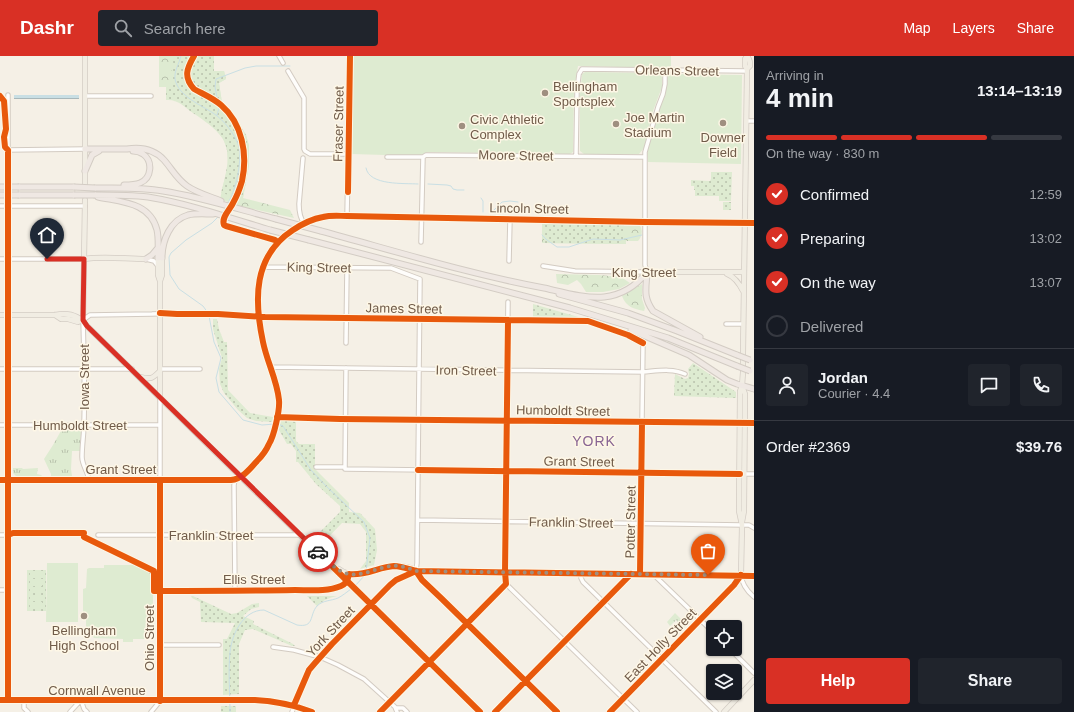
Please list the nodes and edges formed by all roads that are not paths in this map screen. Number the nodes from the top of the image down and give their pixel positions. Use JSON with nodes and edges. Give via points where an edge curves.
{"nodes":[{"id":1,"x":85,"y":56,"type":"edge"},
{"id":2,"x":279,"y":56,"type":"edge"},
{"id":3,"x":350,"y":56,"type":"edge"},
{"id":4,"x":747,"y":56,"type":"edge"},
{"id":5,"x":283,"y":63,"type":"dead end"},
{"id":6,"x":665,"y":70,"type":"junction"},
{"id":7,"x":747,"y":70,"type":"junction"},
{"id":8,"x":288,"y":71,"type":"dead end"},
{"id":9,"x":8,"y":95,"type":"dead end"},
{"id":10,"x":85,"y":96,"type":"junction"},
{"id":11,"x":151,"y":96,"type":"dead end"},
{"id":12,"x":747,"y":121,"type":"junction"},
{"id":13,"x":754,"y":121,"type":"edge"},
{"id":14,"x":85,"y":149,"type":"junction"},
{"id":15,"x":8,"y":150,"type":"junction"},
{"id":16,"x":102,"y":150,"type":"junction"},
{"id":17,"x":127,"y":150,"type":"junction"},
{"id":18,"x":348,"y":154,"type":"junction"},
{"id":19,"x":576,"y":156,"type":"junction"},
{"id":20,"x":387,"y":157,"type":"dead end"},
{"id":21,"x":423,"y":157,"type":"junction"},
{"id":22,"x":646,"y":157,"type":"junction"},
{"id":23,"x":303,"y":158,"type":"dead end"},
{"id":24,"x":85,"y":171,"type":"junction"},
{"id":25,"x":8,"y":184,"type":"dead end"},
{"id":26,"x":85,"y":185,"type":"dead end"},
{"id":27,"x":0,"y":187,"type":"edge"},
{"id":28,"x":98,"y":188,"type":"junction"},
{"id":29,"x":0,"y":195,"type":"edge"},
{"id":30,"x":95,"y":196,"type":"junction"},
{"id":31,"x":86,"y":197,"type":"junction"},
{"id":32,"x":206,"y":197,"type":"junction"},
{"id":33,"x":8,"y":198,"type":"dead end"},
{"id":34,"x":0,"y":206,"type":"edge"},
{"id":35,"x":8,"y":206,"type":"junction"},
{"id":36,"x":84,"y":206,"type":"junction"},
{"id":37,"x":206,"y":212,"type":"junction"},
{"id":38,"x":347,"y":216,"type":"junction"},
{"id":39,"x":422,"y":218,"type":"junction"},
{"id":40,"x":510,"y":219,"type":"junction"},
{"id":41,"x":646,"y":222,"type":"junction"},
{"id":42,"x":745,"y":222,"type":"junction"},
{"id":43,"x":754,"y":222,"type":"edge"},
{"id":44,"x":297,"y":228,"type":"dead end"},
{"id":45,"x":291,"y":231,"type":"dead end"},
{"id":46,"x":283,"y":237,"type":"dead end"},
{"id":47,"x":421,"y":242,"type":"dead end"},
{"id":48,"x":158,"y":248,"type":"junction"},
{"id":49,"x":160,"y":258,"type":"junction"},
{"id":50,"x":0,"y":259,"type":"edge"},
{"id":51,"x":8,"y":259,"type":"junction"},
{"id":52,"x":84,"y":259,"type":"junction"},
{"id":53,"x":146,"y":259,"type":"junction"},
{"id":54,"x":509,"y":261,"type":"dead end"},
{"id":55,"x":158,"y":266,"type":"junction"},
{"id":56,"x":543,"y":266,"type":"dead end"},
{"id":57,"x":263,"y":267,"type":"junction"},
{"id":58,"x":347,"y":268,"type":"junction"},
{"id":59,"x":647,"y":272,"type":"junction"},
{"id":60,"x":721,"y":272,"type":"junction"},
{"id":61,"x":744,"y":272,"type":"junction"},
{"id":62,"x":160,"y":281,"type":"junction"},
{"id":63,"x":526,"y":285,"type":"junction"},
{"id":64,"x":744,"y":293,"type":"junction"},
{"id":65,"x":508,"y":302,"type":"dead end"},
{"id":66,"x":160,"y":313,"type":"junction"},
{"id":67,"x":0,"y":315,"type":"edge"},
{"id":68,"x":8,"y":315,"type":"junction"},
{"id":69,"x":258,"y":316,"type":"junction"},
{"id":70,"x":601,"y":317,"type":"junction"},
{"id":71,"x":346,"y":318,"type":"junction"},
{"id":72,"x":420,"y":319,"type":"junction"},
{"id":73,"x":83,"y":320,"type":"junction"},
{"id":74,"x":508,"y":320,"type":"junction"},
{"id":75,"x":726,"y":324,"type":"dead end"},
{"id":76,"x":744,"y":324,"type":"junction"},
{"id":77,"x":643,"y":342,"type":"joint"},
{"id":78,"x":346,"y":343,"type":"dead end"},
{"id":79,"x":717,"y":347,"type":"junction"},
{"id":80,"x":740,"y":354,"type":"junction"},
{"id":81,"x":752,"y":361,"type":"edge"},
{"id":82,"x":271,"y":367,"type":"junction"},
{"id":83,"x":346,"y":368,"type":"junction"},
{"id":84,"x":0,"y":369,"type":"edge"},
{"id":85,"x":7,"y":369,"type":"junction"},
{"id":86,"x":84,"y":369,"type":"junction"},
{"id":87,"x":132,"y":369,"type":"junction"},
{"id":88,"x":200,"y":369,"type":"dead end"},
{"id":89,"x":419,"y":369,"type":"junction"},
{"id":90,"x":160,"y":370,"type":"junction"},
{"id":91,"x":508,"y":370,"type":"junction"},
{"id":92,"x":643,"y":372,"type":"junction"},
{"id":93,"x":743,"y":372,"type":"dead end"},
{"id":94,"x":752,"y":372,"type":"edge"},
{"id":95,"x":685,"y":374,"type":"dead end"},
{"id":96,"x":139,"y":377,"type":"junction"},
{"id":97,"x":742,"y":386,"type":"junction"},
{"id":98,"x":754,"y":389,"type":"edge"},
{"id":99,"x":160,"y":397,"type":"junction"},
{"id":100,"x":277,"y":417,"type":"junction"},
{"id":101,"x":345,"y":419,"type":"junction"},
{"id":102,"x":419,"y":420,"type":"junction"},
{"id":103,"x":507,"y":421,"type":"junction"},
{"id":104,"x":642,"y":422,"type":"junction"},
{"id":105,"x":742,"y":423,"type":"junction"},
{"id":106,"x":754,"y":423,"type":"edge"},
{"id":107,"x":84,"y":424,"type":"junction"},
{"id":108,"x":160,"y":424,"type":"junction"},
{"id":109,"x":0,"y":425,"type":"edge"},
{"id":110,"x":7,"y":425,"type":"junction"},
{"id":111,"x":316,"y":467,"type":"dead end"},
{"id":112,"x":345,"y":468,"type":"junction"},
{"id":113,"x":418,"y":470,"type":"junction"},
{"id":114,"x":506,"y":471,"type":"junction"},
{"id":115,"x":642,"y":473,"type":"junction"},
{"id":116,"x":742,"y":474,"type":"junction"},
{"id":117,"x":754,"y":474,"type":"edge"},
{"id":118,"x":241,"y":477,"type":"junction"},
{"id":119,"x":0,"y":480,"type":"edge"},
{"id":120,"x":8,"y":480,"type":"junction"},
{"id":121,"x":89,"y":480,"type":"junction"},
{"id":122,"x":160,"y":480,"type":"junction"},
{"id":123,"x":236,"y":480,"type":"junction"},
{"id":124,"x":418,"y":520,"type":"junction"},
{"id":125,"x":506,"y":522,"type":"junction"},
{"id":126,"x":641,"y":523,"type":"junction"},
{"id":127,"x":754,"y":524,"type":"edge"},
{"id":128,"x":742,"y":525,"type":"junction"},
{"id":129,"x":749,"y":525,"type":"junction"},
{"id":130,"x":754,"y":528,"type":"edge"},
{"id":131,"x":0,"y":535,"type":"edge"},
{"id":132,"x":8,"y":535,"type":"junction"},
{"id":133,"x":160,"y":535,"type":"junction"},
{"id":134,"x":235,"y":535,"type":"junction"},
{"id":135,"x":301,"y":535,"type":"junction"},
{"id":136,"x":98,"y":536,"type":"dead end"},
{"id":137,"x":328,"y":561,"type":"junction"},
{"id":138,"x":416,"y":571,"type":"junction"},
{"id":139,"x":505,"y":572,"type":"junction"},
{"id":140,"x":581,"y":573,"type":"junction"},
{"id":141,"x":631,"y":574,"type":"junction"},
{"id":142,"x":640,"y":574,"type":"junction"},
{"id":143,"x":653,"y":574,"type":"junction"},
{"id":144,"x":741,"y":575,"type":"junction"},
{"id":145,"x":754,"y":576,"type":"edge"},
{"id":146,"x":347,"y":582,"type":"junction"},
{"id":147,"x":506,"y":584,"type":"junction"},
{"id":148,"x":0,"y":590,"type":"edge"},
{"id":149,"x":8,"y":590,"type":"junction"},
{"id":150,"x":160,"y":590,"type":"junction"},
{"id":151,"x":235,"y":590,"type":"junction"},
{"id":152,"x":754,"y":597,"type":"edge"},
{"id":153,"x":604,"y":602,"type":"junction"},
{"id":154,"x":371,"y":604,"type":"junction"},
{"id":155,"x":700,"y":620,"type":"junction"},
{"id":156,"x":467,"y":624,"type":"junction"},
{"id":157,"x":706,"y":626,"type":"edge"},
{"id":158,"x":565,"y":641,"type":"junction"},
{"id":159,"x":160,"y":645,"type":"junction"},
{"id":160,"x":219,"y":645,"type":"dead end"},
{"id":161,"x":274,"y":647,"type":"dead end"},
{"id":162,"x":737,"y":656,"type":"edge"},
{"id":163,"x":320,"y":657,"type":"junction"},
{"id":164,"x":662,"y":659,"type":"junction"},
{"id":165,"x":429,"y":662,"type":"junction"},
{"id":166,"x":754,"y":673,"type":"edge"},
{"id":167,"x":754,"y":680,"type":"edge"},
{"id":168,"x":526,"y":681,"type":"junction"},
{"id":169,"x":623,"y":698,"type":"junction"},
{"id":170,"x":0,"y":700,"type":"edge"},
{"id":171,"x":8,"y":700,"type":"junction"},
{"id":172,"x":24,"y":700,"type":"junction"},
{"id":173,"x":81,"y":700,"type":"junction"},
{"id":174,"x":160,"y":700,"type":"junction"},
{"id":175,"x":390,"y":702,"type":"junction"},
{"id":176,"x":294,"y":705,"type":"junction"},
{"id":177,"x":396,"y":710,"type":"edge"},
{"id":178,"x":28,"y":712,"type":"edge"},
{"id":179,"x":70,"y":712,"type":"edge"},
{"id":180,"x":87,"y":712,"type":"edge"},
{"id":181,"x":151,"y":712,"type":"edge"},
{"id":182,"x":292,"y":712,"type":"edge"},
{"id":183,"x":312,"y":712,"type":"edge"},
{"id":184,"x":380,"y":712,"type":"edge"},
{"id":185,"x":407,"y":712,"type":"edge"},
{"id":186,"x":480,"y":712,"type":"edge"},
{"id":187,"x":495,"y":712,"type":"edge"},
{"id":188,"x":557,"y":712,"type":"edge"},
{"id":189,"x":610,"y":712,"type":"edge"},
{"id":190,"x":637,"y":712,"type":"edge"},
{"id":191,"x":716,"y":712,"type":"edge"},
{"id":192,"x":724,"y":712,"type":"edge"}],
"edges":[{"from":1,"to":10,"type":"main road"},
{"from":2,"to":5,"type":"street"},
{"from":3,"to":18,"type":"street","name":"Fraser Street"},
{"from":4,"to":7,"type":"main road"},
{"from":6,"to":7,"type":"street","name":"Orleans Street"},
{"from":6,"to":19,"type":"street","name":"Orleans Street","via":[[582,69],[577,91]]},
{"from":6,"to":22,"type":"street","via":[[663,94],[645,152]]},
{"from":7,"to":12,"type":"main road"},
{"from":8,"to":18,"type":"street","via":[[304,98],[305,151],[310,154]]},
{"from":9,"to":15,"type":"street"},
{"from":10,"to":11,"type":"street"},
{"from":10,"to":14,"type":"main road"},
{"from":12,"to":13,"type":"street"},
{"from":12,"to":42,"type":"main road"},
{"from":14,"to":15,"type":"street"},
{"from":14,"to":16,"type":"highway"},
{"from":14,"to":24,"type":"main road"},
{"from":15,"to":25,"type":"street"},
{"from":16,"to":17,"type":"highway"},
{"from":16,"to":24,"type":"highway","via":[[92,154]]},
{"from":17,"to":28,"type":"highway","via":[[138,152],[147,158],[150,167],[148,177],[140,183]]},
{"from":17,"to":32,"type":"highway","via":[[140,148],[153,152],[164,160],[175,176]]},
{"from":18,"to":38,"type":"street","name":"Fraser Street"},
{"from":19,"to":21,"type":"street","name":"Moore Street"},
{"from":19,"to":22,"type":"street","name":"Moore Street"},
{"from":20,"to":21,"type":"street","name":"Moore Street"},
{"from":21,"to":39,"type":"street"},
{"from":22,"to":41,"type":"street"},
{"from":23,"to":38,"type":"street","name":"Lincoln Street","via":[[299,209],[304,223],[323,217]]},
{"from":24,"to":26,"type":"main road"},
{"from":27,"to":28,"type":"highway","bridge":true},
{"from":28,"to":32,"type":"highway","via":[[142,189]]},
{"from":29,"to":31,"type":"highway","bridge":true},
{"from":30,"to":31,"type":"highway","bridge":true},
{"from":30,"to":37,"type":"highway","via":[[147,197],[187,205]]},
{"from":30,"to":48,"type":"highway","via":[[130,203],[148,213],[156,226]]},
{"from":31,"to":36,"type":"main road","name":"Iowa Street"},
{"from":32,"to":63,"type":"highway","bridge":true,"via":[[242,210]]},
{"from":33,"to":35,"type":"street"},
{"from":34,"to":35,"type":"street"},
{"from":35,"to":36,"type":"street"},
{"from":35,"to":51,"type":"street"},
{"from":36,"to":52,"type":"main road","name":"Iowa Street"},
{"from":37,"to":49,"type":"highway","via":[[186,215],[174,224],[165,238]]},
{"from":37,"to":70,"type":"highway","bridge":true},
{"from":38,"to":39,"type":"street","name":"Lincoln Street"},
{"from":39,"to":40,"type":"street","name":"Lincoln Street"},
{"from":39,"to":47,"type":"street"},
{"from":40,"to":41,"type":"street","name":"Lincoln Street"},
{"from":40,"to":54,"type":"street"},
{"from":41,"to":42,"type":"street","name":"Lincoln Street"},
{"from":41,"to":59,"type":"street"},
{"from":42,"to":43,"type":"street","name":"Lincoln Street"},
{"from":42,"to":61,"type":"main road"},
{"from":44,"to":45,"type":"street"},
{"from":46,"to":57,"type":"street","via":[[270,252]]},
{"from":48,"to":49,"type":"highway"},
{"from":48,"to":53,"type":"highway"},
{"from":49,"to":55,"type":"main road","name":"Ohio Street"},
{"from":49,"to":62,"type":"main road","name":"Ohio Street"},
{"from":50,"to":51,"type":"street"},
{"from":51,"to":52,"type":"street"},
{"from":51,"to":68,"type":"street"},
{"from":52,"to":53,"type":"main road"},
{"from":52,"to":73,"type":"main road","name":"Iowa Street"},
{"from":53,"to":55,"type":"street","via":[[154,261]]},
{"from":55,"to":62,"type":"main road","name":"Ohio Street"},
{"from":56,"to":59,"type":"street","name":"King Street","via":[[574,270]]},
{"from":57,"to":58,"type":"street","name":"King Street"},
{"from":57,"to":69,"type":"street","via":[[258,291]]},
{"from":58,"to":71,"type":"street"},
{"from":58,"to":72,"type":"street","name":"King Street","via":[[392,268],[420,279]]},
{"from":59,"to":60,"type":"main road","name":"King Street"},
{"from":59,"to":63,"type":"highway","via":[[628,289],[604,297],[587,297]]},
{"from":59,"to":79,"type":"highway","via":[[645,293],[653,311]]},
{"from":60,"to":61,"type":"main road","name":"King Street"},
{"from":60,"to":64,"type":"main road","via":[[734,277]]},
{"from":61,"to":64,"type":"main road"},
{"from":62,"to":66,"type":"main road","name":"Ohio Street"},
{"from":63,"to":79,"type":"highway","via":[[628,313]]},
{"from":64,"to":76,"type":"main road"},
{"from":65,"to":74,"type":"street"},
{"from":66,"to":69,"type":"street","name":"James Street"},
{"from":66,"to":73,"type":"street","name":"James Street","via":[[90,315]]},
{"from":66,"to":90,"type":"main road","name":"Ohio Street"},
{"from":67,"to":68,"type":"main road","name":"James Street"},
{"from":68,"to":73,"type":"main road","name":"James Street","via":[[55,315],[78,322]]},
{"from":68,"to":85,"type":"street"},
{"from":69,"to":71,"type":"street","name":"James Street"},
{"from":69,"to":82,"type":"street"},
{"from":70,"to":94,"type":"highway","bridge":true,"via":[[741,364]]},
{"from":70,"to":97,"type":"highway","via":[[689,355],[727,380]]},
{"from":71,"to":72,"type":"street","name":"James Street"},
{"from":71,"to":78,"type":"street"},
{"from":72,"to":74,"type":"street","name":"James Street"},
{"from":72,"to":89,"type":"street"},
{"from":73,"to":86,"type":"street","name":"Iowa Street"},
{"from":73,"to":87,"type":"main road"},
{"from":74,"to":77,"type":"street","name":"James Street","via":[[588,321]]},
{"from":74,"to":91,"type":"street"},
{"from":75,"to":76,"type":"street"},
{"from":76,"to":80,"type":"main road"},
{"from":77,"to":92,"type":"street","name":"Potter Street"},
{"from":79,"to":80,"type":"highway"},
{"from":80,"to":81,"type":"highway","bridge":true},
{"from":82,"to":83,"type":"street","name":"Iron Street"},
{"from":82,"to":100,"type":"street","via":[[279,401]]},
{"from":83,"to":89,"type":"street","name":"Iron Street"},
{"from":83,"to":101,"type":"street"},
{"from":84,"to":85,"type":"street"},
{"from":85,"to":86,"type":"street"},
{"from":85,"to":110,"type":"street"},
{"from":86,"to":87,"type":"street"},
{"from":86,"to":107,"type":"street","name":"Iowa Street"},
{"from":87,"to":96,"type":"main road"},
{"from":88,"to":90,"type":"street"},
{"from":89,"to":91,"type":"street","name":"Iron Street"},
{"from":89,"to":102,"type":"street"},
{"from":90,"to":96,"type":"main road","via":[[149,379]]},
{"from":90,"to":99,"type":"main road","name":"Ohio Street"},
{"from":91,"to":92,"type":"street","name":"Iron Street"},
{"from":91,"to":103,"type":"street"},
{"from":92,"to":95,"type":"street","name":"Iron Street","via":[[663,370]]},
{"from":92,"to":104,"type":"street","name":"Potter Street"},
{"from":93,"to":97,"type":"main road"},
{"from":96,"to":99,"type":"main road"},
{"from":97,"to":98,"type":"highway"},
{"from":97,"to":105,"type":"main road","via":[[745,392]]},
{"from":99,"to":108,"type":"street","name":"Ohio Street"},
{"from":99,"to":118,"type":"main road"},
{"from":100,"to":101,"type":"street","name":"Humboldt Street"},
{"from":100,"to":118,"type":"street","via":[[270,444],[264,454]]},
{"from":101,"to":102,"type":"street","name":"Humboldt Street"},
{"from":101,"to":112,"type":"street"},
{"from":102,"to":103,"type":"street","name":"Humboldt Street"},
{"from":102,"to":113,"type":"street"},
{"from":103,"to":104,"type":"street","name":"Humboldt Street"},
{"from":103,"to":114,"type":"street"},
{"from":104,"to":105,"type":"street","name":"Humboldt Street"},
{"from":104,"to":115,"type":"street","name":"Potter Street"},
{"from":105,"to":106,"type":"street","name":"Humboldt Street"},
{"from":105,"to":116,"type":"main road"},
{"from":105,"to":116,"type":"main road"},
{"from":107,"to":108,"type":"street","name":"Humboldt Street"},
{"from":107,"to":110,"type":"street","name":"Humboldt Street"},
{"from":107,"to":121,"type":"street","name":"Iowa Street","via":[[82,459]]},
{"from":108,"to":122,"type":"street","name":"Ohio Street"},
{"from":109,"to":110,"type":"street","name":"Humboldt Street"},
{"from":110,"to":120,"type":"street"},
{"from":111,"to":112,"type":"street","name":"Grant Street"},
{"from":112,"to":113,"type":"street","name":"Grant Street"},
{"from":113,"to":114,"type":"street","name":"Grant Street"},
{"from":113,"to":124,"type":"street"},
{"from":114,"to":115,"type":"street","name":"Grant Street"},
{"from":114,"to":125,"type":"street"},
{"from":115,"to":116,"type":"street","name":"Grant Street"},
{"from":115,"to":126,"type":"street","name":"Potter Street"},
{"from":116,"to":117,"type":"street","name":"Grant Street"},
{"from":116,"to":128,"type":"main road"},
{"from":118,"to":123,"type":"street"},
{"from":118,"to":135,"type":"main road"},
{"from":119,"to":120,"type":"street","name":"Grant Street"},
{"from":120,"to":121,"type":"street","name":"Grant Street"},
{"from":120,"to":132,"type":"street"},
{"from":121,"to":122,"type":"street","name":"Grant Street"},
{"from":122,"to":123,"type":"street","name":"Grant Street"},
{"from":122,"to":133,"type":"street","name":"Ohio Street"},
{"from":123,"to":134,"type":"street"},
{"from":124,"to":125,"type":"street","name":"Franklin Street"},
{"from":124,"to":138,"type":"street"},
{"from":125,"to":126,"type":"street","name":"Franklin Street"},
{"from":125,"to":139,"type":"street"},
{"from":126,"to":128,"type":"street","name":"Franklin Street"},
{"from":126,"to":142,"type":"street","name":"Potter Street"},
{"from":127,"to":129,"type":"street","name":"Franklin Street"},
{"from":128,"to":129,"type":"street","name":"Franklin Street"},
{"from":128,"to":144,"type":"main road"},
{"from":129,"to":130,"type":"street"},
{"from":131,"to":132,"type":"street"},
{"from":132,"to":149,"type":"street"},
{"from":133,"to":134,"type":"street","name":"Franklin Street"},
{"from":133,"to":136,"type":"street","name":"Franklin Street"},
{"from":133,"to":150,"type":"street","name":"Ohio Street"},
{"from":134,"to":135,"type":"street","name":"Franklin Street"},
{"from":134,"to":151,"type":"street"},
{"from":135,"to":137,"type":"main road"},
{"from":137,"to":138,"type":"main road","via":[[343,573],[349,574],[392,566]]},
{"from":137,"to":146,"type":"main road"},
{"from":138,"to":139,"type":"street"},
{"from":138,"to":154,"type":"street","name":"York Street","via":[[396,580]]},
{"from":138,"to":156,"type":"main road"},
{"from":139,"to":140,"type":"street"},
{"from":139,"to":147,"type":"street"},
{"from":140,"to":141,"type":"street"},
{"from":140,"to":153,"type":"street","via":[[582,581]]},
{"from":141,"to":142,"type":"street"},
{"from":141,"to":153,"type":"street"},
{"from":142,"to":143,"type":"street"},
{"from":143,"to":144,"type":"street"},
{"from":143,"to":155,"type":"street"},
{"from":144,"to":145,"type":"main road"},
{"from":144,"to":152,"type":"street","via":[[743,585]]},
{"from":144,"to":155,"type":"main road","name":"East Holly Street"},
{"from":146,"to":151,"type":"street","name":"Ellis Street","via":[[325,589]]},
{"from":146,"to":154,"type":"main road"},
{"from":147,"to":156,"type":"street"},
{"from":147,"to":158,"type":"street"},
{"from":148,"to":149,"type":"street"},
{"from":149,"to":171,"type":"street"},
{"from":150,"to":151,"type":"street","name":"Ellis Street"},
{"from":150,"to":159,"type":"street","name":"Ohio Street"},
{"from":153,"to":158,"type":"street"},
{"from":153,"to":164,"type":"street"},
{"from":154,"to":163,"type":"street","name":"York Street"},
{"from":154,"to":165,"type":"main road"},
{"from":155,"to":157,"type":"street"},
{"from":155,"to":164,"type":"main road","name":"East Holly Street"},
{"from":156,"to":165,"type":"street"},
{"from":156,"to":168,"type":"main road"},
{"from":158,"to":168,"type":"street"},
{"from":158,"to":169,"type":"street"},
{"from":159,"to":160,"type":"street"},
{"from":159,"to":174,"type":"street","name":"Ohio Street"},
{"from":161,"to":163,"type":"street"},
{"from":162,"to":166,"type":"street"},
{"from":163,"to":175,"type":"street","via":[[364,679]]},
{"from":163,"to":176,"type":"street","name":"York Street","via":[[309,670]]},
{"from":164,"to":169,"type":"main road","name":"East Holly Street"},
{"from":164,"to":191,"type":"street"},
{"from":165,"to":175,"type":"street"},
{"from":165,"to":186,"type":"main road"},
{"from":167,"to":192,"type":"main road"},
{"from":168,"to":187,"type":"street"},
{"from":168,"to":188,"type":"main road"},
{"from":169,"to":189,"type":"main road","name":"East Holly Street"},
{"from":169,"to":190,"type":"street"},
{"from":170,"to":171,"type":"street","name":"Cornwall Avenue"},
{"from":171,"to":172,"type":"street","name":"Cornwall Avenue"},
{"from":172,"to":173,"type":"street","name":"Cornwall Avenue"},
{"from":172,"to":178,"type":"street","via":[[24,708]]},
{"from":173,"to":174,"type":"street","name":"Cornwall Avenue"},
{"from":173,"to":179,"type":"street"},
{"from":173,"to":180,"type":"street"},
{"from":174,"to":176,"type":"street","name":"Cornwall Avenue","via":[[263,700]]},
{"from":174,"to":181,"type":"street"},
{"from":175,"to":177,"type":"street"},
{"from":175,"to":184,"type":"street"},
{"from":176,"to":182,"type":"street","name":"York Street"},
{"from":176,"to":183,"type":"street","name":"Cornwall Avenue"},
{"from":177,"to":185,"type":"street","via":[[403,708]]}]}
